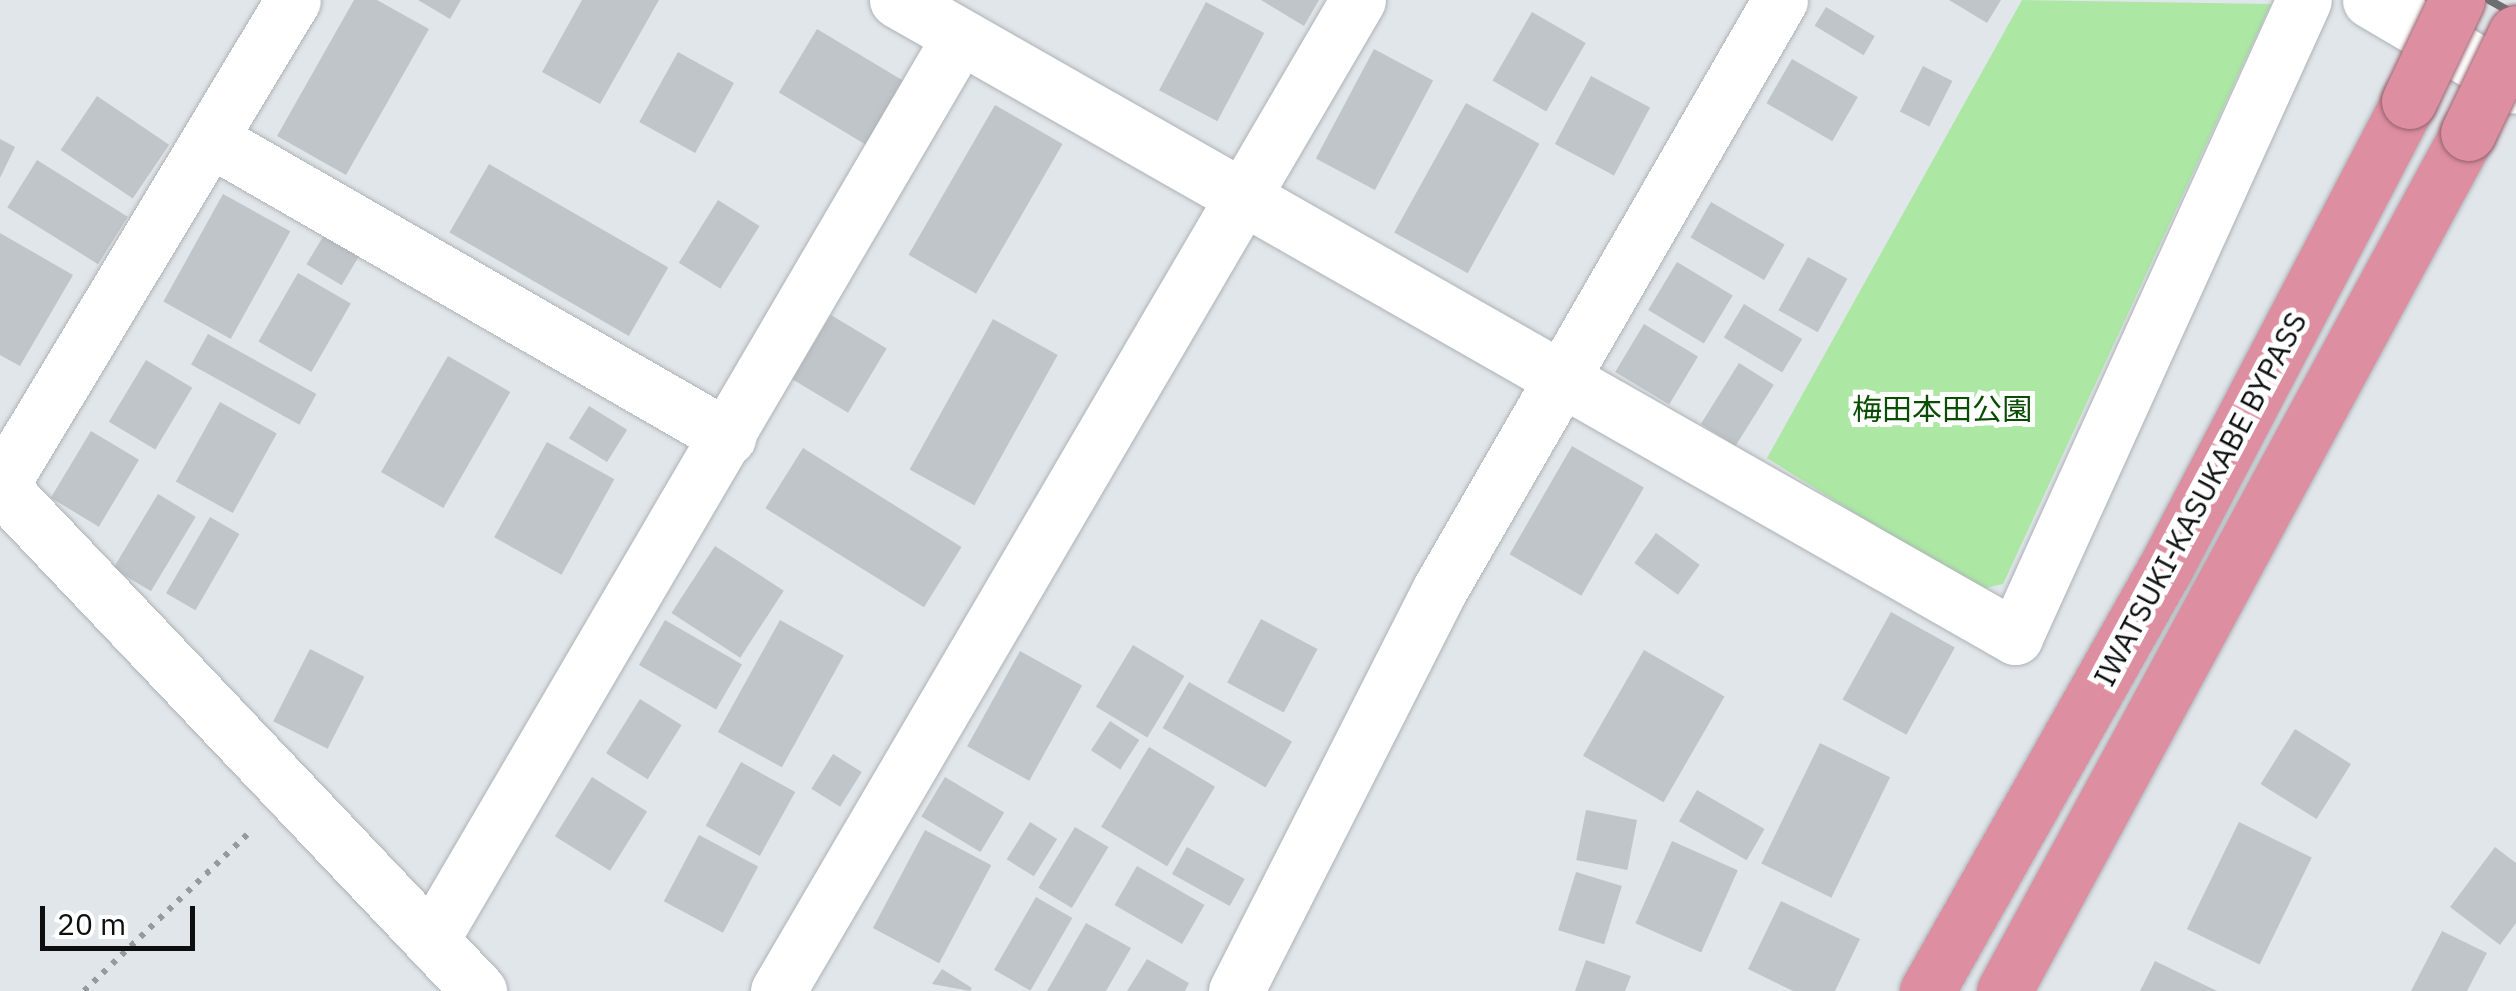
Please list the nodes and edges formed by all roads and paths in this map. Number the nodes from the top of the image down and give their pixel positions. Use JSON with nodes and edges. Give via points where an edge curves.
{"nodes":[{"id":1,"x":292,"y":0,"type":"edge"},
{"id":2,"x":897,"y":0,"type":"edge"},
{"id":3,"x":1358,"y":0,"type":"edge"},
{"id":4,"x":1780,"y":0,"type":"edge"},
{"id":5,"x":2304,"y":0,"type":"edge"},
{"id":6,"x":2370,"y":0,"type":"edge"},
{"id":7,"x":2457,"y":0,"type":"edge"},
{"id":8,"x":2516,"y":33,"type":"edge"},
{"id":9,"x":960,"y":36,"type":"junction"},
{"id":10,"x":2516,"y":86,"type":"edge"},
{"id":11,"x":210,"y":138,"type":"junction"},
{"id":12,"x":1241,"y":199,"type":"junction"},
{"id":13,"x":1557,"y":377,"type":"junction"},
{"id":14,"x":728,"y":437,"type":"junction"},
{"id":15,"x":0,"y":486,"type":"edge"},
{"id":16,"x":289,"y":794,"type":"junction"},
{"id":17,"x":431,"y":940,"type":"junction"},
{"id":18,"x":84,"y":991,"type":"edge"},
{"id":19,"x":479,"y":991,"type":"edge"},
{"id":20,"x":778,"y":991,"type":"edge"},
{"id":21,"x":1236,"y":991,"type":"edge"},
{"id":22,"x":1927,"y":991,"type":"edge"},
{"id":23,"x":2004,"y":991,"type":"edge"}],
"edges":[{"from":1,"to":11,"type":"street"},
{"from":2,"to":9,"type":"street"},
{"from":3,"to":12,"type":"street"},
{"from":4,"to":13,"type":"street"},
{"from":5,"to":13,"type":"street","via":[[2016,637]]},
{"from":6,"to":10,"type":"street"},
{"from":7,"to":22,"type":"highway","name":"IWATSUKI-KASUKABE BYPASS","bridge":true,"via":[[2165,568]]},
{"from":8,"to":23,"type":"highway","name":"IWATSUKI-KASUKABE BYPASS","bridge":true},
{"from":9,"to":12,"type":"street"},
{"from":9,"to":14,"type":"street"},
{"from":11,"to":14,"type":"street"},
{"from":11,"to":15,"type":"street"},
{"from":12,"to":13,"type":"street"},
{"from":12,"to":20,"type":"street"},
{"from":13,"to":21,"type":"street"},
{"from":14,"to":17,"type":"street"},
{"from":15,"to":16,"type":"street"},
{"from":16,"to":17,"type":"street"},
{"from":16,"to":18,"type":"path"},
{"from":17,"to":19,"type":"street"}]}
